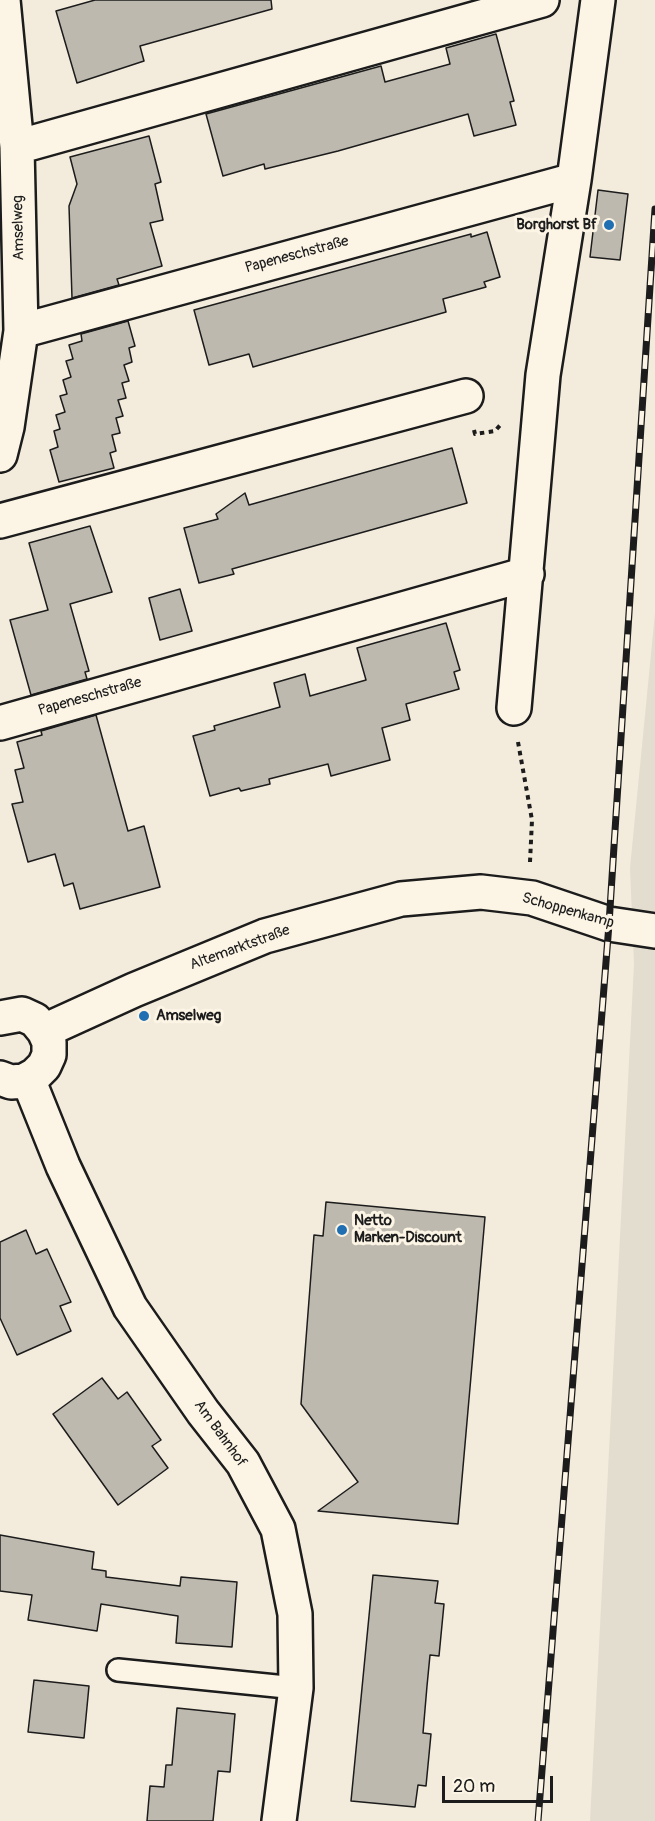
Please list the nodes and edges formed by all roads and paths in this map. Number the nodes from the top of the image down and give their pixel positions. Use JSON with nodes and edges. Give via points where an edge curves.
{"nodes":[{"id":1,"x":3,"y":0,"type":"edge"},
{"id":2,"x":542,"y":0,"type":"edge"},
{"id":3,"x":598,"y":0,"type":"edge"},
{"id":4,"x":17,"y":147,"type":"junction"},
{"id":5,"x":574,"y":180,"type":"junction"},
{"id":6,"x":21,"y":331,"type":"junction"},
{"id":7,"x":465,"y":396,"type":"dead end"},
{"id":8,"x":0,"y":455,"type":"edge"},
{"id":9,"x":0,"y":521,"type":"edge"},
{"id":10,"x":527,"y":574,"type":"junction"},
{"id":11,"x":514,"y":708,"type":"joint"},
{"id":12,"x":0,"y":723,"type":"edge"},
{"id":13,"x":481,"y":892,"type":"joint"},
{"id":14,"x":532,"y":898,"type":"junction"},
{"id":15,"x":655,"y":931,"type":"edge"},
{"id":16,"x":0,"y":1016,"type":"edge"},
{"id":17,"x":44,"y":1030,"type":"junction"},
{"id":18,"x":14,"y":1078,"type":"edge"},
{"id":19,"x":118,"y":1670,"type":"dead end"},
{"id":20,"x":296,"y":1688,"type":"junction"},
{"id":21,"x":279,"y":1821,"type":"edge"}],
"edges":[{"from":1,"to":4,"type":"street","name":"Amselweg"},
{"from":2,"to":4,"type":"street"},
{"from":3,"to":5,"type":"street"},
{"from":4,"to":6,"type":"street","name":"Amselweg"},
{"from":5,"to":6,"type":"street","name":"Papeneschstraße"},
{"from":5,"to":10,"type":"street","via":[[543,375]]},
{"from":6,"to":8,"type":"street","name":"Amselweg"},
{"from":7,"to":9,"type":"street"},
{"from":10,"to":11,"type":"street"},
{"from":10,"to":12,"type":"street","name":"Papeneschstraße"},
{"from":11,"to":14,"type":"path","via":[[532,820]]},
{"from":13,"to":14,"type":"street","name":"Schoppenkamp"},
{"from":13,"to":17,"type":"street","name":"Altemarktstraße","via":[[401,899],[265,936]]},
{"from":14,"to":15,"type":"street","name":"Schoppenkamp","via":[[609,924]]},
{"from":16,"to":17,"type":"street","via":[[22,1014]]},
{"from":17,"to":18,"type":"street","via":[[49,1054],[44,1066]]},
{"from":18,"to":20,"type":"street","name":"Am Bahnhof","via":[[63,1166],[130,1307],[243,1463],[278,1529],[295,1614]]},
{"from":19,"to":20,"type":"lane"},
{"from":20,"to":21,"type":"street","name":"Am Bahnhof"}]}
